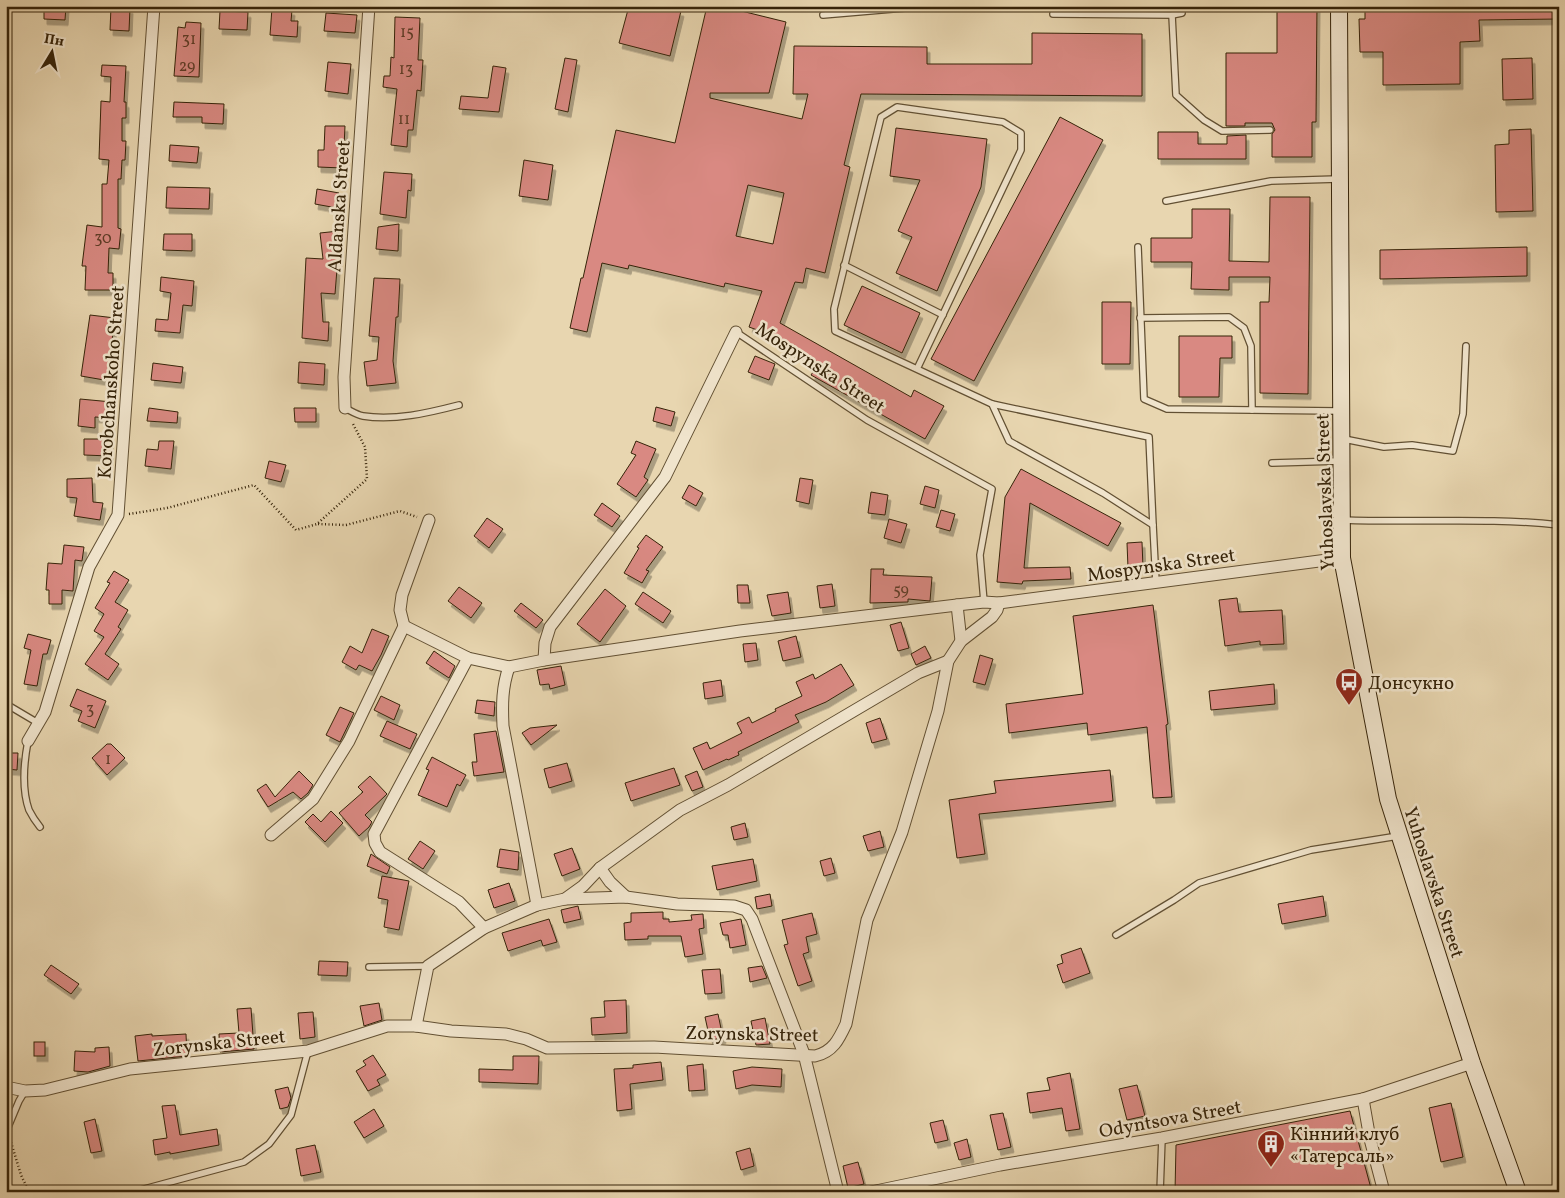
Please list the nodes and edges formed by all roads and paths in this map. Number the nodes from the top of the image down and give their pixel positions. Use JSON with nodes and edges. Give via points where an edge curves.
{"nodes":[{"id":1,"x":154,"y":6,"type":"edge"},
{"id":2,"x":369,"y":6,"type":"edge"},
{"id":3,"x":928,"y":6,"type":"edge"},
{"id":4,"x":1182,"y":6,"type":"edge"},
{"id":5,"x":1339,"y":6,"type":"edge"},
{"id":6,"x":1053,"y":14,"type":"dead end"},
{"id":7,"x":823,"y":15,"type":"dead end"},
{"id":8,"x":1172,"y":15,"type":"junction"},
{"id":9,"x":1270,"y":130,"type":"dead end"},
{"id":10,"x":1340,"y":179,"type":"junction"},
{"id":11,"x":1166,"y":201,"type":"dead end"},
{"id":12,"x":1138,"y":247,"type":"dead end"},
{"id":13,"x":844,"y":265,"type":"junction"},
{"id":14,"x":943,"y":315,"type":"junction"},
{"id":15,"x":1140,"y":318,"type":"junction"},
{"id":16,"x":736,"y":332,"type":"joint"},
{"id":17,"x":1466,"y":346,"type":"dead end"},
{"id":18,"x":917,"y":370,"type":"junction"},
{"id":19,"x":992,"y":404,"type":"junction"},
{"id":20,"x":459,"y":405,"type":"dead end"},
{"id":21,"x":345,"y":408,"type":"junction"},
{"id":22,"x":1252,"y":410,"type":"junction"},
{"id":23,"x":1342,"y":411,"type":"junction"},
{"id":24,"x":1342,"y":438,"type":"junction"},
{"id":25,"x":1342,"y":461,"type":"junction"},
{"id":26,"x":1272,"y":464,"type":"dead end"},
{"id":27,"x":118,"y":516,"type":"junction"},
{"id":28,"x":429,"y":520,"type":"joint"},
{"id":29,"x":1342,"y":520,"type":"junction"},
{"id":30,"x":317,"y":524,"type":"junction"},
{"id":31,"x":1153,"y":525,"type":"junction"},
{"id":32,"x":1559,"y":525,"type":"edge"},
{"id":33,"x":1342,"y":558,"type":"junction"},
{"id":34,"x":1156,"y":582,"type":"junction"},
{"id":35,"x":984,"y":602,"type":"junction"},
{"id":36,"x":999,"y":603,"type":"junction"},
{"id":37,"x":957,"y":605,"type":"junction"},
{"id":38,"x":404,"y":626,"type":"junction"},
{"id":39,"x":961,"y":641,"type":"junction"},
{"id":40,"x":468,"y":658,"type":"junction"},
{"id":41,"x":544,"y":660,"type":"junction"},
{"id":42,"x":948,"y":661,"type":"junction"},
{"id":43,"x":509,"y":667,"type":"junction"},
{"id":44,"x":6,"y":704,"type":"edge"},
{"id":45,"x":38,"y":723,"type":"junction"},
{"id":46,"x":28,"y":741,"type":"joint"},
{"id":47,"x":40,"y":827,"type":"dead end"},
{"id":48,"x":270,"y":835,"type":"dead end"},
{"id":49,"x":1400,"y":836,"type":"junction"},
{"id":50,"x":600,"y":868,"type":"junction"},
{"id":51,"x":626,"y":897,"type":"junction"},
{"id":52,"x":565,"y":899,"type":"junction"},
{"id":53,"x":536,"y":905,"type":"junction"},
{"id":54,"x":484,"y":928,"type":"junction"},
{"id":55,"x":1116,"y":935,"type":"dead end"},
{"id":56,"x":428,"y":966,"type":"junction"},
{"id":57,"x":369,"y":967,"type":"dead end"},
{"id":58,"x":416,"y":1026,"type":"junction"},
{"id":59,"x":308,"y":1051,"type":"junction"},
{"id":60,"x":804,"y":1054,"type":"junction"},
{"id":61,"x":1472,"y":1063,"type":"junction"},
{"id":62,"x":6,"y":1087,"type":"edge"},
{"id":63,"x":25,"y":1091,"type":"junction"},
{"id":64,"x":1363,"y":1099,"type":"junction"},
{"id":65,"x":6,"y":1131,"type":"edge"},
{"id":66,"x":1162,"y":1138,"type":"junction"},
{"id":67,"x":29,"y":1192,"type":"edge"},
{"id":68,"x":133,"y":1192,"type":"edge"},
{"id":69,"x":838,"y":1192,"type":"edge"},
{"id":70,"x":871,"y":1192,"type":"edge"},
{"id":71,"x":1160,"y":1192,"type":"edge"},
{"id":72,"x":1384,"y":1192,"type":"edge"},
{"id":73,"x":1518,"y":1192,"type":"edge"}],
"edges":[{"from":1,"to":27,"type":"street","name":"Korobchanskoho Street"},
{"from":2,"to":21,"type":"street","name":"Aldanska Street","via":[[344,377]]},
{"from":3,"to":7,"type":"lane"},
{"from":4,"to":8,"type":"lane","via":[[1182,14]]},
{"from":5,"to":10,"type":"main road","name":"Yuhoslavska Street"},
{"from":6,"to":8,"type":"lane"},
{"from":8,"to":9,"type":"lane","via":[[1176,95],[1222,131]]},
{"from":10,"to":11,"type":"lane","via":[[1271,181]]},
{"from":10,"to":23,"type":"main road","name":"Yuhoslavska Street"},
{"from":12,"to":15,"type":"lane"},
{"from":13,"to":14,"type":"lane"},
{"from":13,"to":14,"type":"lane","via":[[881,117],[897,107],[1002,122],[1020,133],[1021,150]]},
{"from":13,"to":18,"type":"lane","via":[[834,309],[835,331]]},
{"from":14,"to":18,"type":"lane"},
{"from":15,"to":22,"type":"lane","via":[[1229,317],[1244,328],[1251,346]]},
{"from":15,"to":22,"type":"lane","via":[[1144,400],[1167,409]]},
{"from":16,"to":35,"type":"lane","name":"Mospynska Street","via":[[868,420],[992,489],[980,555]]},
{"from":16,"to":41,"type":"street","name":"Mospynska Street","via":[[665,477],[550,627],[544,643]]},
{"from":17,"to":24,"type":"lane","via":[[1462,414],[1453,451],[1412,445],[1384,447]]},
{"from":18,"to":19,"type":"lane"},
{"from":19,"to":31,"type":"lane","via":[[1009,441]]},
{"from":19,"to":31,"type":"lane","via":[[1148,437]]},
{"from":20,"to":21,"type":"lane","via":[[421,414],[380,416],[361,416]]},
{"from":21,"to":30,"type":"path","via":[[365,447],[366,479]]},
{"from":22,"to":23,"type":"lane"},
{"from":23,"to":24,"type":"main road","name":"Yuhoslavska Street"},
{"from":24,"to":25,"type":"main road","name":"Yuhoslavska Street"},
{"from":25,"to":26,"type":"lane"},
{"from":25,"to":29,"type":"main road","name":"Yuhoslavska Street"},
{"from":27,"to":30,"type":"path","via":[[167,508],[254,484],[296,530]]},
{"from":27,"to":45,"type":"street","name":"Korobchanskoho Street","via":[[89,567],[45,712]]},
{"from":28,"to":30,"type":"path","via":[[400,511],[346,525]]},
{"from":28,"to":38,"type":"street","via":[[402,595],[400,610]]},
{"from":29,"to":32,"type":"lane"},
{"from":29,"to":33,"type":"main road","name":"Yuhoslavska Street"},
{"from":31,"to":34,"type":"lane"},
{"from":33,"to":34,"type":"street","name":"Mospynska Street"},
{"from":33,"to":49,"type":"main road","name":"Yuhoslavska Street","via":[[1388,799]]},
{"from":34,"to":36,"type":"street","name":"Mospynska Street"},
{"from":35,"to":36,"type":"street","name":"Mospynska Street"},
{"from":35,"to":37,"type":"street","name":"Mospynska Street"},
{"from":36,"to":39,"type":"street","name":"Zorynska Street","via":[[992,617]]},
{"from":37,"to":39,"type":"street"},
{"from":37,"to":41,"type":"street","name":"Mospynska Street","via":[[740,631]]},
{"from":38,"to":40,"type":"street","name":"Mospynska Street"},
{"from":38,"to":48,"type":"street","via":[[349,741],[313,799]]},
{"from":39,"to":42,"type":"street","name":"Zorynska Street"},
{"from":40,"to":43,"type":"street","name":"Mospynska Street"},
{"from":40,"to":54,"type":"street","via":[[374,834],[380,852],[459,902]]},
{"from":41,"to":43,"type":"street","name":"Mospynska Street"},
{"from":42,"to":50,"type":"street","via":[[918,673],[680,810]]},
{"from":42,"to":60,"type":"street","name":"Zorynska Street","via":[[938,711],[902,832],[867,920],[846,1024],[832,1049],[815,1056]]},
{"from":43,"to":53,"type":"street","via":[[501,702],[503,726]]},
{"from":44,"to":45,"type":"lane"},
{"from":45,"to":46,"type":"street","name":"Korobchanskoho Street"},
{"from":46,"to":47,"type":"lane","via":[[26,791],[29,810]]},
{"from":49,"to":55,"type":"lane","via":[[1311,850],[1199,883]]},
{"from":49,"to":61,"type":"main road","name":"Yuhoslavska Street"},
{"from":50,"to":51,"type":"street"},
{"from":50,"to":52,"type":"street"},
{"from":51,"to":52,"type":"street"},
{"from":51,"to":60,"type":"street","via":[[677,904],[734,906],[746,910]]},
{"from":52,"to":53,"type":"street"},
{"from":53,"to":54,"type":"street"},
{"from":54,"to":56,"type":"street"},
{"from":56,"to":57,"type":"lane"},
{"from":56,"to":58,"type":"street"},
{"from":58,"to":59,"type":"street","name":"Zorynska Street","via":[[387,1026]]},
{"from":58,"to":60,"type":"street","name":"Zorynska Street","via":[[506,1034],[547,1048],[654,1047]]},
{"from":59,"to":63,"type":"street","name":"Zorynska Street","via":[[130,1069],[45,1090]]},
{"from":59,"to":68,"type":"lane","via":[[291,1115],[269,1144],[244,1162]]},
{"from":60,"to":69,"type":"street"},
{"from":61,"to":64,"type":"street","name":"Odyntsova Street"},
{"from":61,"to":73,"type":"main road","name":"Yuhoslavska Street"},
{"from":62,"to":63,"type":"street","name":"Zorynska Street"},
{"from":63,"to":65,"type":"lane"},
{"from":64,"to":66,"type":"street","name":"Odyntsova Street"},
{"from":64,"to":72,"type":"street"},
{"from":65,"to":67,"type":"path"},
{"from":66,"to":70,"type":"street","name":"Odyntsova Street","via":[[1000,1165]]},
{"from":66,"to":71,"type":"lane"}]}
